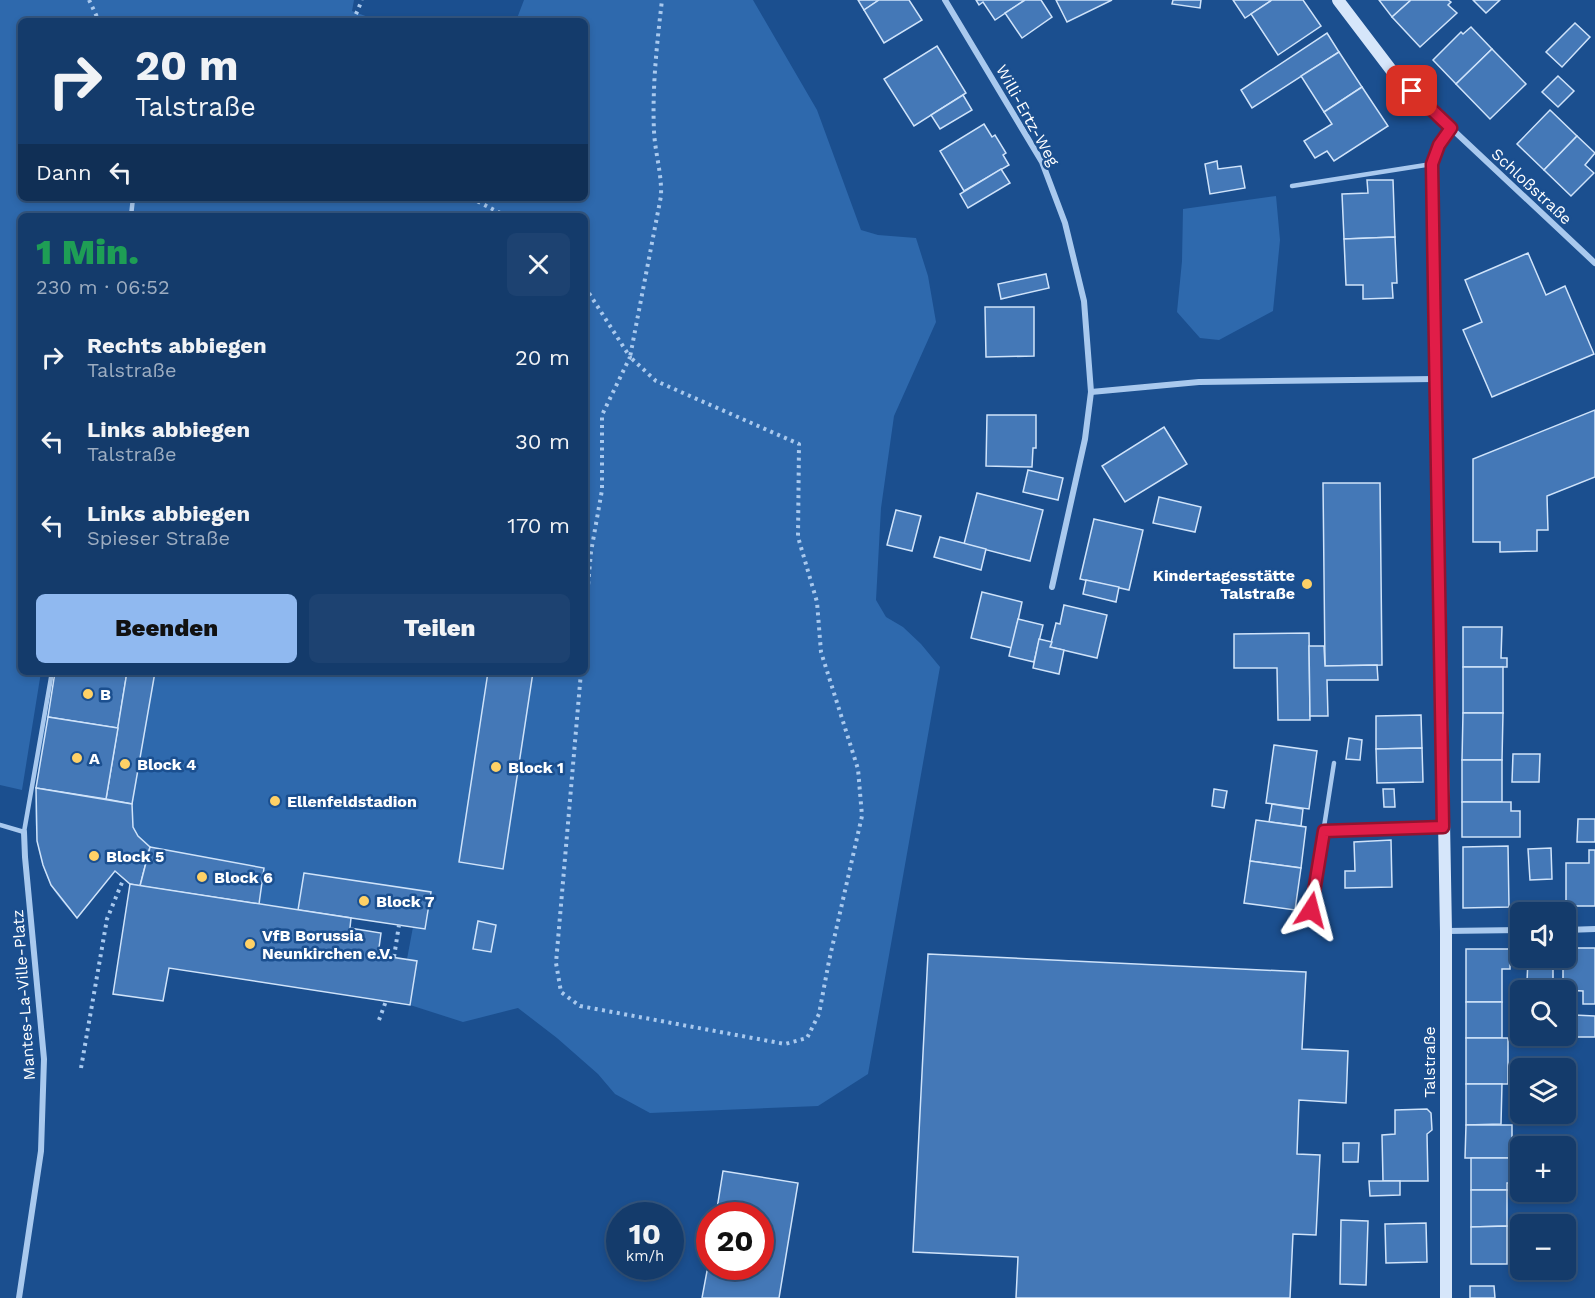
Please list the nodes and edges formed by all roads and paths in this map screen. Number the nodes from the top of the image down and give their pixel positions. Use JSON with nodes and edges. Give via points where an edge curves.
{"nodes":[{"id":1,"x":89,"y":0,"type":"edge"},
{"id":2,"x":362,"y":0,"type":"edge"},
{"id":3,"x":662,"y":0,"type":"edge"},
{"id":4,"x":945,"y":0,"type":"edge"},
{"id":5,"x":1338,"y":0,"type":"edge"},
{"id":6,"x":98,"y":18,"type":"edge"},
{"id":7,"x":354,"y":18,"type":"edge"},
{"id":8,"x":1451,"y":128,"type":"junction"},
{"id":9,"x":1432,"y":164,"type":"junction"},
{"id":10,"x":1292,"y":186,"type":"dead end"},
{"id":11,"x":477,"y":201,"type":"edge"},
{"id":12,"x":500,"y":213,"type":"edge"},
{"id":13,"x":1595,"y":264,"type":"edge"},
{"id":14,"x":588,"y":293,"type":"edge"},
{"id":15,"x":630,"y":357,"type":"junction"},
{"id":16,"x":1435,"y":378,"type":"junction"},
{"id":17,"x":1091,"y":392,"type":"junction"},
{"id":18,"x":588,"y":586,"type":"edge"},
{"id":19,"x":1052,"y":587,"type":"dead end"},
{"id":20,"x":51,"y":675,"type":"edge"},
{"id":21,"x":581,"y":675,"type":"edge"},
{"id":22,"x":1334,"y":763,"type":"dead end"},
{"id":23,"x":0,"y":825,"type":"edge"},
{"id":24,"x":1443,"y":827,"type":"junction"},
{"id":25,"x":1324,"y":831,"type":"junction"},
{"id":26,"x":24,"y":832,"type":"junction"},
{"id":27,"x":123,"y":880,"type":"dead end"},
{"id":28,"x":1311,"y":910,"type":"dead end"},
{"id":29,"x":399,"y":925,"type":"dead end"},
{"id":30,"x":1595,"y":929,"type":"edge"},
{"id":31,"x":1510,"y":930,"type":"edge"},
{"id":32,"x":1576,"y":930,"type":"edge"},
{"id":33,"x":1446,"y":931,"type":"junction"},
{"id":34,"x":394,"y":957,"type":"dead end"},
{"id":35,"x":386,"y":1001,"type":"dead end"},
{"id":36,"x":379,"y":1020,"type":"dead end"},
{"id":37,"x":81,"y":1068,"type":"dead end"},
{"id":38,"x":19,"y":1298,"type":"edge"},
{"id":39,"x":1446,"y":1298,"type":"edge"}],
"edges":[{"from":1,"to":6,"type":"path"},
{"from":2,"to":7,"type":"path"},
{"from":3,"to":15,"type":"path","via":[[654,132],[661,196]]},
{"from":4,"to":17,"type":"street","name":"Willi-Ertz-Weg","via":[[1042,162],[1065,223],[1084,301]]},
{"from":5,"to":8,"type":"street","via":[[1398,79]]},
{"from":8,"to":9,"type":"street","name":"Talstraße"},
{"from":8,"to":13,"type":"street","name":"Schloßstraße"},
{"from":9,"to":10,"type":"lane"},
{"from":9,"to":16,"type":"street","name":"Talstraße"},
{"from":11,"to":12,"type":"path"},
{"from":14,"to":15,"type":"path"},
{"from":15,"to":18,"type":"path","via":[[602,415],[602,490]]},
{"from":15,"to":21,"type":"path","via":[[656,381],[799,444],[798,537],[817,602],[821,652],[858,769],[862,816],[819,1014],[807,1038],[785,1044],[580,1006],[561,992],[556,963]]},
{"from":16,"to":17,"type":"street","via":[[1199,382]]},
{"from":16,"to":24,"type":"street","name":"Talstraße"},
{"from":17,"to":19,"type":"street","name":"Willi-Ertz-Weg","via":[[1085,438]]},
{"from":20,"to":26,"type":"lane"},
{"from":22,"to":25,"type":"lane"},
{"from":23,"to":26,"type":"lane"},
{"from":24,"to":25,"type":"lane"},
{"from":24,"to":33,"type":"street","name":"Talstraße"},
{"from":25,"to":28,"type":"lane"},
{"from":26,"to":38,"type":"street","name":"Mantes-La-Ville-Platz","via":[[44,1059],[41,1151]]},
{"from":27,"to":37,"type":"path","via":[[107,919]]},
{"from":29,"to":34,"type":"path"},
{"from":30,"to":32,"type":"street"},
{"from":31,"to":33,"type":"street"},
{"from":33,"to":39,"type":"street","name":"Talstraße"},
{"from":35,"to":36,"type":"path"}]}
